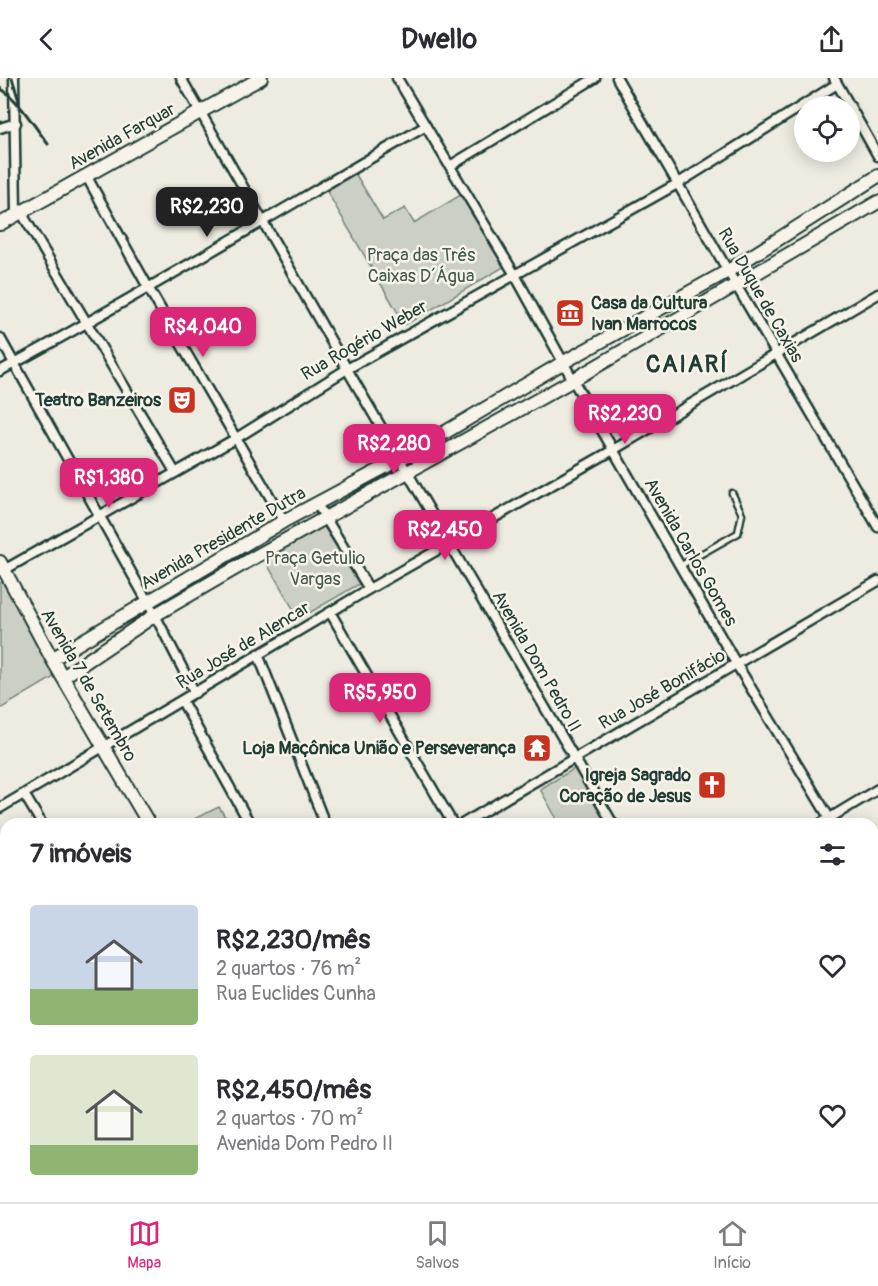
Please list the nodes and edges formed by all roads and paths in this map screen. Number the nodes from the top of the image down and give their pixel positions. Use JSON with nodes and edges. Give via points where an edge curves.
{"nodes":[{"id":1,"x":14,"y":78,"type":"edge"},
{"id":2,"x":182,"y":78,"type":"edge"},
{"id":3,"x":261,"y":78,"type":"edge"},
{"id":4,"x":397,"y":78,"type":"edge"},
{"id":5,"x":596,"y":78,"type":"edge"},
{"id":6,"x":617,"y":78,"type":"edge"},
{"id":7,"x":836,"y":81,"type":"edge"},
{"id":8,"x":200,"y":112,"type":"junction"},
{"id":9,"x":16,"y":123,"type":"junction"},
{"id":10,"x":426,"y":126,"type":"junction"},
{"id":11,"x":0,"y":128,"type":"edge"},
{"id":12,"x":878,"y":156,"type":"edge"},
{"id":13,"x":450,"y":166,"type":"junction"},
{"id":14,"x":878,"y":176,"type":"edge"},
{"id":15,"x":87,"y":177,"type":"junction"},
{"id":16,"x":677,"y":184,"type":"junction"},
{"id":17,"x":878,"y":202,"type":"edge"},
{"id":18,"x":19,"y":213,"type":"junction"},
{"id":19,"x":263,"y":219,"type":"junction"},
{"id":20,"x":0,"y":224,"type":"edge"},
{"id":21,"x":728,"y":271,"type":"junction"},
{"id":22,"x":515,"y":274,"type":"junction"},
{"id":23,"x":736,"y":285,"type":"junction"},
{"id":24,"x":149,"y":289,"type":"junction"},
{"id":25,"x":878,"y":294,"type":"edge"},
{"id":26,"x":88,"y":324,"type":"junction"},
{"id":27,"x":0,"y":338,"type":"edge"},
{"id":28,"x":777,"y":354,"type":"junction"},
{"id":29,"x":564,"y":362,"type":"junction"},
{"id":30,"x":14,"y":363,"type":"junction"},
{"id":31,"x":347,"y":369,"type":"junction"},
{"id":32,"x":0,"y":371,"type":"edge"},
{"id":33,"x":573,"y":380,"type":"junction"},
{"id":34,"x":235,"y":439,"type":"junction"},
{"id":35,"x":613,"y":450,"type":"junction"},
{"id":36,"x":400,"y":459,"type":"junction"},
{"id":37,"x":175,"y":472,"type":"junction"},
{"id":38,"x":407,"y":472,"type":"junction"},
{"id":39,"x":732,"y":493,"type":"dead end"},
{"id":40,"x":317,"y":504,"type":"junction"},
{"id":41,"x":98,"y":516,"type":"junction"},
{"id":42,"x":325,"y":516,"type":"junction"},
{"id":43,"x":284,"y":521,"type":"junction"},
{"id":44,"x":878,"y":527,"type":"edge"},
{"id":45,"x":449,"y":544,"type":"junction"},
{"id":46,"x":680,"y":566,"type":"junction"},
{"id":47,"x":1,"y":568,"type":"edge"},
{"id":48,"x":878,"y":581,"type":"edge"},
{"id":49,"x":369,"y":589,"type":"junction"},
{"id":50,"x":148,"y":603,"type":"junction"},
{"id":51,"x":330,"y":612,"type":"junction"},
{"id":52,"x":155,"y":615,"type":"junction"},
{"id":53,"x":258,"y":654,"type":"junction"},
{"id":54,"x":52,"y":659,"type":"junction"},
{"id":55,"x":737,"y":665,"type":"junction"},
{"id":56,"x":63,"y":677,"type":"junction"},
{"id":57,"x":195,"y":693,"type":"junction"},
{"id":58,"x":183,"y":701,"type":"junction"},
{"id":59,"x":103,"y":746,"type":"junction"},
{"id":60,"x":574,"y":758,"type":"junction"},
{"id":61,"x":878,"y":789,"type":"edge"},
{"id":62,"x":24,"y":794,"type":"junction"},
{"id":63,"x":0,"y":808,"type":"edge"},
{"id":64,"x":38,"y":818,"type":"edge"},
{"id":65,"x":145,"y":818,"type":"edge"},
{"id":66,"x":247,"y":818,"type":"edge"},
{"id":67,"x":323,"y":818,"type":"edge"},
{"id":68,"x":450,"y":818,"type":"edge"},
{"id":69,"x":472,"y":818,"type":"edge"},
{"id":70,"x":609,"y":818,"type":"edge"},
{"id":71,"x":830,"y":818,"type":"edge"},
{"id":72,"x":834,"y":818,"type":"edge"}],
"edges":[{"from":1,"to":9,"type":"street"},
{"from":2,"to":8,"type":"street","name":"Avenida Dom Pedro II"},
{"from":3,"to":8,"type":"street","name":"Avenida Farquar"},
{"from":4,"to":10,"type":"street","name":"Avenida Carlos Gomes"},
{"from":5,"to":13,"type":"street"},
{"from":6,"to":16,"type":"street","name":"Rua Duque de Caxias"},
{"from":7,"to":12,"type":"street"},
{"from":7,"to":16,"type":"street","name":"Rua Rogério Weber"},
{"from":8,"to":15,"type":"street","name":"Avenida Farquar"},
{"from":8,"to":19,"type":"street","name":"Avenida Dom Pedro II"},
{"from":9,"to":11,"type":"street"},
{"from":9,"to":18,"type":"street"},
{"from":10,"to":13,"type":"street","name":"Avenida Carlos Gomes"},
{"from":10,"to":19,"type":"street"},
{"from":13,"to":22,"type":"street","name":"Avenida Carlos Gomes"},
{"from":14,"to":21,"type":"street","name":"Avenida Presidente Dutra"},
{"from":15,"to":18,"type":"street","name":"Avenida Farquar"},
{"from":15,"to":24,"type":"street"},
{"from":16,"to":21,"type":"street","name":"Rua Duque de Caxias"},
{"from":16,"to":22,"type":"street","name":"Rua Rogério Weber"},
{"from":17,"to":23,"type":"street","name":"Avenida Presidente Dutra"},
{"from":18,"to":20,"type":"street","name":"Avenida Farquar"},
{"from":18,"to":26,"type":"street"},
{"from":19,"to":24,"type":"street"},
{"from":19,"to":31,"type":"street","name":"Avenida Dom Pedro II"},
{"from":21,"to":23,"type":"street","name":"Rua Duque de Caxias"},
{"from":21,"to":29,"type":"street","name":"Avenida Presidente Dutra"},
{"from":22,"to":29,"type":"street","name":"Avenida Carlos Gomes"},
{"from":22,"to":31,"type":"street","name":"Rua Rogério Weber"},
{"from":23,"to":28,"type":"street","name":"Rua Duque de Caxias"},
{"from":23,"to":33,"type":"street","name":"Avenida Presidente Dutra"},
{"from":24,"to":26,"type":"street"},
{"from":24,"to":34,"type":"street"},
{"from":25,"to":28,"type":"street","name":"Rua José de Alencar"},
{"from":26,"to":30,"type":"street"},
{"from":26,"to":37,"type":"street"},
{"from":27,"to":30,"type":"street"},
{"from":28,"to":35,"type":"street","name":"Rua José de Alencar"},
{"from":28,"to":44,"type":"street","name":"Rua Duque de Caxias"},
{"from":29,"to":33,"type":"street","name":"Avenida Carlos Gomes"},
{"from":29,"to":36,"type":"street","name":"Avenida Presidente Dutra"},
{"from":30,"to":32,"type":"street"},
{"from":30,"to":41,"type":"street"},
{"from":31,"to":34,"type":"street","name":"Rua Rogério Weber"},
{"from":31,"to":36,"type":"street","name":"Avenida Dom Pedro II"},
{"from":33,"to":35,"type":"street","name":"Avenida Carlos Gomes"},
{"from":33,"to":38,"type":"street","name":"Avenida Presidente Dutra"},
{"from":34,"to":37,"type":"street","name":"Rua Rogério Weber"},
{"from":34,"to":43,"type":"street"},
{"from":35,"to":45,"type":"street","name":"Rua José de Alencar"},
{"from":35,"to":46,"type":"street","name":"Avenida Carlos Gomes"},
{"from":36,"to":38,"type":"street","name":"Avenida Dom Pedro II"},
{"from":36,"to":40,"type":"street","name":"Avenida Presidente Dutra"},
{"from":37,"to":41,"type":"street","name":"Rua Rogério Weber"},
{"from":38,"to":42,"type":"street","name":"Avenida Presidente Dutra"},
{"from":38,"to":45,"type":"street","name":"Avenida Dom Pedro II"},
{"from":39,"to":46,"type":"lane","via":[[742,514],[738,533]]},
{"from":40,"to":42,"type":"street"},
{"from":40,"to":43,"type":"street","name":"Avenida Presidente Dutra"},
{"from":41,"to":47,"type":"street","name":"Rua Rogério Weber"},
{"from":41,"to":50,"type":"street"},
{"from":42,"to":49,"type":"street"},
{"from":42,"to":52,"type":"street","name":"Avenida Presidente Dutra"},
{"from":43,"to":50,"type":"street","name":"Avenida Presidente Dutra"},
{"from":45,"to":49,"type":"street","name":"Rua José de Alencar"},
{"from":45,"to":60,"type":"street","name":"Avenida Dom Pedro II"},
{"from":46,"to":55,"type":"street","name":"Avenida Carlos Gomes"},
{"from":47,"to":54,"type":"street","name":"Avenida 7 de Setembro"},
{"from":48,"to":55,"type":"street","name":"Rua José Bonifácio"},
{"from":49,"to":51,"type":"street","name":"Rua José de Alencar"},
{"from":50,"to":52,"type":"street"},
{"from":50,"to":54,"type":"street","name":"Avenida Presidente Dutra"},
{"from":51,"to":53,"type":"street","name":"Rua José de Alencar"},
{"from":51,"to":68,"type":"street"},
{"from":52,"to":56,"type":"street","name":"Avenida Presidente Dutra"},
{"from":52,"to":57,"type":"street"},
{"from":53,"to":57,"type":"street","name":"Rua José de Alencar"},
{"from":53,"to":67,"type":"street"},
{"from":54,"to":56,"type":"street","name":"Avenida 7 de Setembro"},
{"from":55,"to":60,"type":"street","name":"Rua José Bonifácio"},
{"from":55,"to":71,"type":"street","name":"Avenida Carlos Gomes"},
{"from":56,"to":59,"type":"street","name":"Avenida 7 de Setembro"},
{"from":57,"to":58,"type":"street","name":"Rua José de Alencar"},
{"from":58,"to":59,"type":"street","name":"Rua José de Alencar"},
{"from":58,"to":66,"type":"street"},
{"from":59,"to":62,"type":"street","name":"Rua José de Alencar"},
{"from":59,"to":65,"type":"street","name":"Avenida 7 de Setembro"},
{"from":60,"to":69,"type":"street","name":"Rua José Bonifácio"},
{"from":60,"to":70,"type":"street","name":"Avenida Dom Pedro II"},
{"from":61,"to":72,"type":"street"},
{"from":62,"to":63,"type":"street","name":"Rua José de Alencar"},
{"from":62,"to":64,"type":"street"}]}
